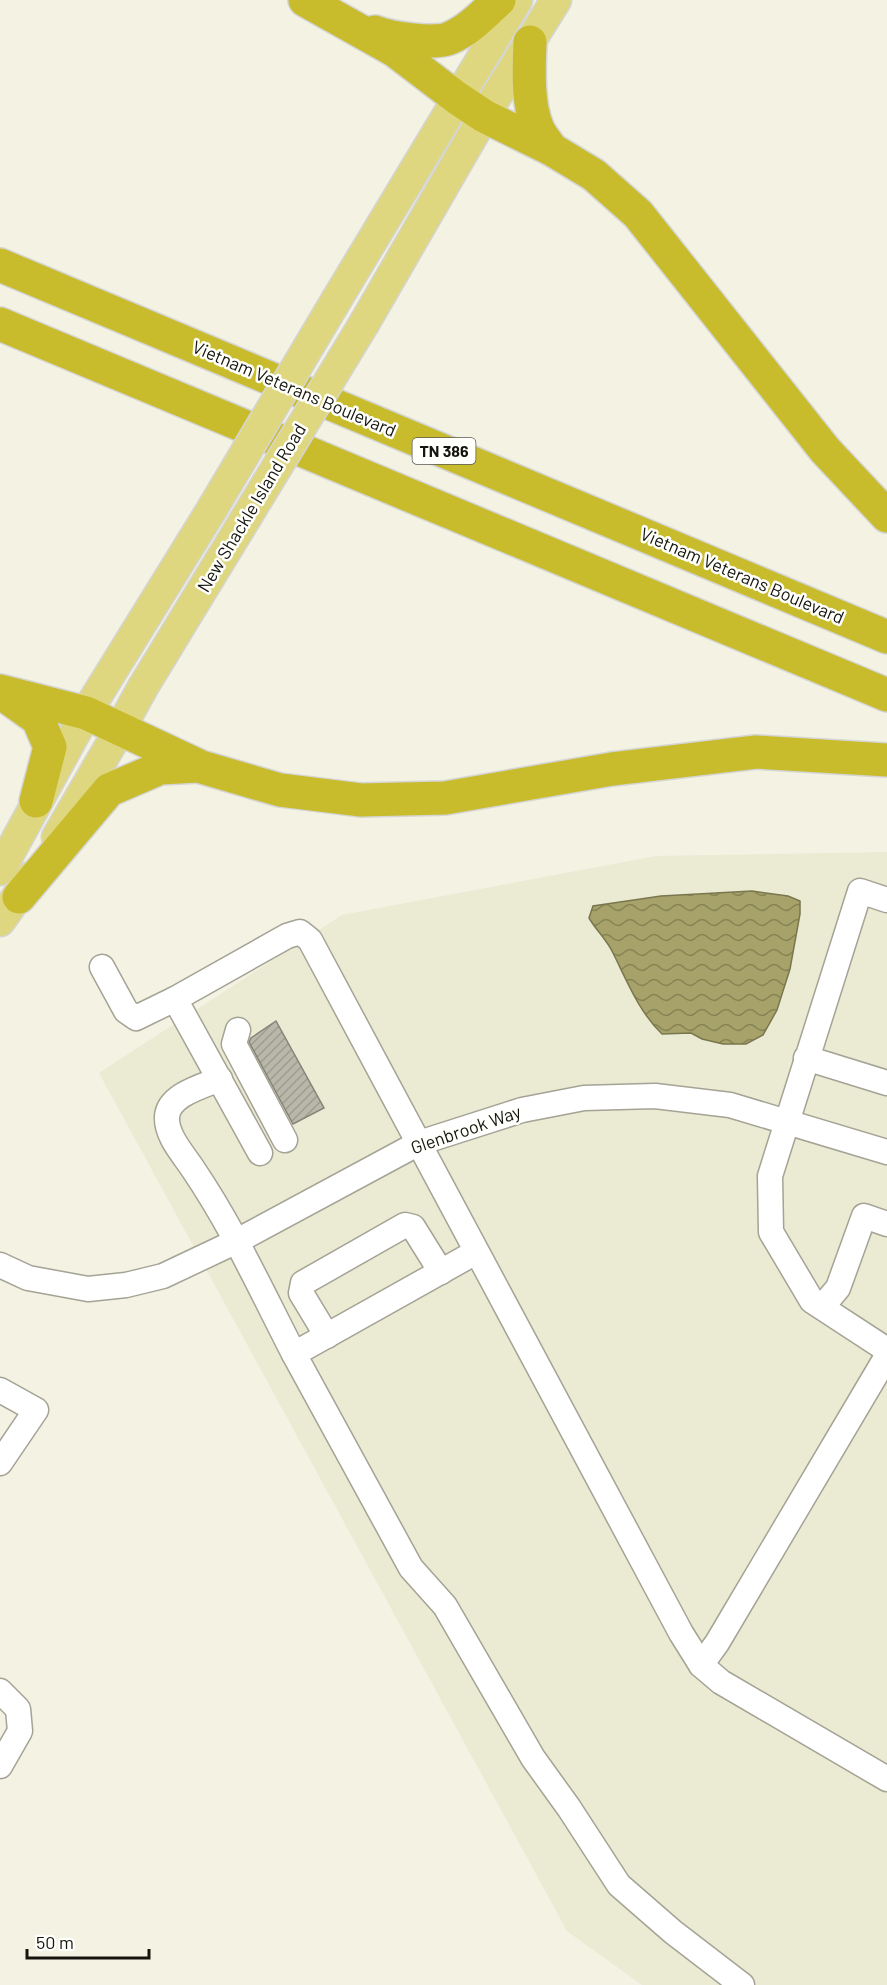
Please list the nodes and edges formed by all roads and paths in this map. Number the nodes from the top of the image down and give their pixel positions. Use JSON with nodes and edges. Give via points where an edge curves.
{"nodes":[{"id":1,"x":499,"y":0,"type":"edge"},
{"id":2,"x":517,"y":0,"type":"edge"},
{"id":3,"x":556,"y":0,"type":"edge"},
{"id":4,"x":310,"y":3,"type":"edge"},
{"id":5,"x":530,"y":42,"type":"junction"},
{"id":6,"x":457,"y":98,"type":"junction"},
{"id":7,"x":484,"y":116,"type":"junction"},
{"id":8,"x":551,"y":149,"type":"junction"},
{"id":9,"x":0,"y":266,"type":"edge"},
{"id":10,"x":0,"y":324,"type":"edge"},
{"id":11,"x":887,"y":516,"type":"edge"},
{"id":12,"x":887,"y":637,"type":"edge"},
{"id":13,"x":0,"y":692,"type":"edge"},
{"id":14,"x":887,"y":695,"type":"edge"},
{"id":15,"x":86,"y":713,"type":"junction"},
{"id":16,"x":120,"y":729,"type":"junction"},
{"id":17,"x":887,"y":760,"type":"edge"},
{"id":18,"x":198,"y":766,"type":"junction"},
{"id":19,"x":36,"y":801,"type":"junction"},
{"id":20,"x":0,"y":870,"type":"edge"},
{"id":21,"x":887,"y":900,"type":"edge"},
{"id":22,"x":9,"y":909,"type":"edge"},
{"id":23,"x":102,"y":967,"type":"dead end"},
{"id":24,"x":175,"y":999,"type":"junction"},
{"id":25,"x":238,"y":1030,"type":"dead end"},
{"id":26,"x":806,"y":1058,"type":"junction"},
{"id":27,"x":220,"y":1079,"type":"junction"},
{"id":28,"x":887,"y":1082,"type":"edge"},
{"id":29,"x":786,"y":1122,"type":"junction"},
{"id":30,"x":285,"y":1140,"type":"dead end"},
{"id":31,"x":419,"y":1143,"type":"junction"},
{"id":32,"x":887,"y":1152,"type":"edge"},
{"id":33,"x":260,"y":1153,"type":"dead end"},
{"id":34,"x":887,"y":1224,"type":"edge"},
{"id":35,"x":237,"y":1241,"type":"junction"},
{"id":36,"x":476,"y":1252,"type":"junction"},
{"id":37,"x":0,"y":1265,"type":"edge"},
{"id":38,"x":441,"y":1272,"type":"junction"},
{"id":39,"x":822,"y":1307,"type":"junction"},
{"id":40,"x":327,"y":1336,"type":"junction"},
{"id":41,"x":887,"y":1350,"type":"edge"},
{"id":42,"x":294,"y":1354,"type":"junction"},
{"id":43,"x":887,"y":1356,"type":"edge"},
{"id":44,"x":0,"y":1390,"type":"edge"},
{"id":45,"x":3,"y":1451,"type":"edge"},
{"id":46,"x":701,"y":1665,"type":"junction"},
{"id":47,"x":0,"y":1691,"type":"edge"},
{"id":48,"x":0,"y":1766,"type":"edge"},
{"id":49,"x":887,"y":1779,"type":"edge"},
{"id":50,"x":742,"y":1985,"type":"edge"}],
"edges":[{"from":1,"to":4,"type":"highway","via":[[449,40],[414,40],[382,34]]},
{"from":2,"to":6,"type":"main road","name":"New Shackle Island Road"},
{"from":3,"to":5,"type":"main road","name":"New Shackle Island Road"},
{"from":4,"to":6,"type":"highway","via":[[394,50]]},
{"from":5,"to":7,"type":"main road","name":"New Shackle Island Road"},
{"from":5,"to":8,"type":"highway","via":[[532,106],[537,128]]},
{"from":6,"to":7,"type":"highway"},
{"from":6,"to":15,"type":"main road","name":"New Shackle Island Road","bridge":true},
{"from":7,"to":8,"type":"highway"},
{"from":7,"to":16,"type":"main road","name":"New Shackle Island Road","bridge":true},
{"from":8,"to":11,"type":"highway","via":[[594,175],[638,214],[825,450]]},
{"from":9,"to":12,"type":"highway","name":"Vietnam Veterans Boulevard","number":"TN 386"},
{"from":10,"to":14,"type":"highway"},
{"from":13,"to":15,"type":"highway"},
{"from":13,"to":19,"type":"highway","via":[[38,719],[50,747]]},
{"from":15,"to":16,"type":"highway"},
{"from":15,"to":19,"type":"main road","name":"New Shackle Island Road"},
{"from":16,"to":18,"type":"highway"},
{"from":16,"to":22,"type":"main road","name":"New Shackle Island Road","via":[[64,826]]},
{"from":17,"to":18,"type":"highway","via":[[756,752],[612,769],[445,798],[361,800],[280,789]]},
{"from":18,"to":22,"type":"highway","via":[[160,768],[109,790]]},
{"from":19,"to":20,"type":"main road","name":"New Shackle Island Road"},
{"from":21,"to":26,"type":"street","via":[[860,891]]},
{"from":23,"to":24,"type":"street","via":[[126,1011],[136,1018]]},
{"from":24,"to":27,"type":"street"},
{"from":24,"to":31,"type":"street","via":[[286,936],[300,932],[310,940]]},
{"from":25,"to":30,"type":"street","via":[[234,1044]]},
{"from":26,"to":28,"type":"street"},
{"from":26,"to":29,"type":"street"},
{"from":27,"to":33,"type":"street"},
{"from":27,"to":35,"type":"street","via":[[175,1100],[167,1121],[176,1144]]},
{"from":29,"to":31,"type":"street","name":"Glenbrook Way","via":[[730,1105],[656,1096],[584,1098],[522,1110]]},
{"from":29,"to":32,"type":"street","name":"Glenbrook Way"},
{"from":29,"to":39,"type":"street","via":[[770,1176],[771,1233],[812,1301]]},
{"from":31,"to":35,"type":"street","name":"Glenbrook Way"},
{"from":31,"to":36,"type":"street"},
{"from":34,"to":39,"type":"street","via":[[864,1216],[838,1288]]},
{"from":35,"to":37,"type":"street","name":"Glenbrook Way","via":[[163,1275],[88,1290],[28,1278]]},
{"from":35,"to":42,"type":"street"},
{"from":36,"to":38,"type":"street"},
{"from":36,"to":46,"type":"street"},
{"from":38,"to":40,"type":"street"},
{"from":38,"to":40,"type":"street","via":[[413,1227],[405,1225],[303,1283],[301,1293]]},
{"from":39,"to":41,"type":"street"},
{"from":40,"to":42,"type":"street"},
{"from":42,"to":50,"type":"street","via":[[411,1568],[445,1606],[533,1758],[619,1885]]},
{"from":43,"to":46,"type":"street"},
{"from":44,"to":45,"type":"street","via":[[36,1410]]},
{"from":46,"to":49,"type":"street","via":[[722,1682]]},
{"from":47,"to":48,"type":"street","via":[[18,1709],[20,1731]]}]}
